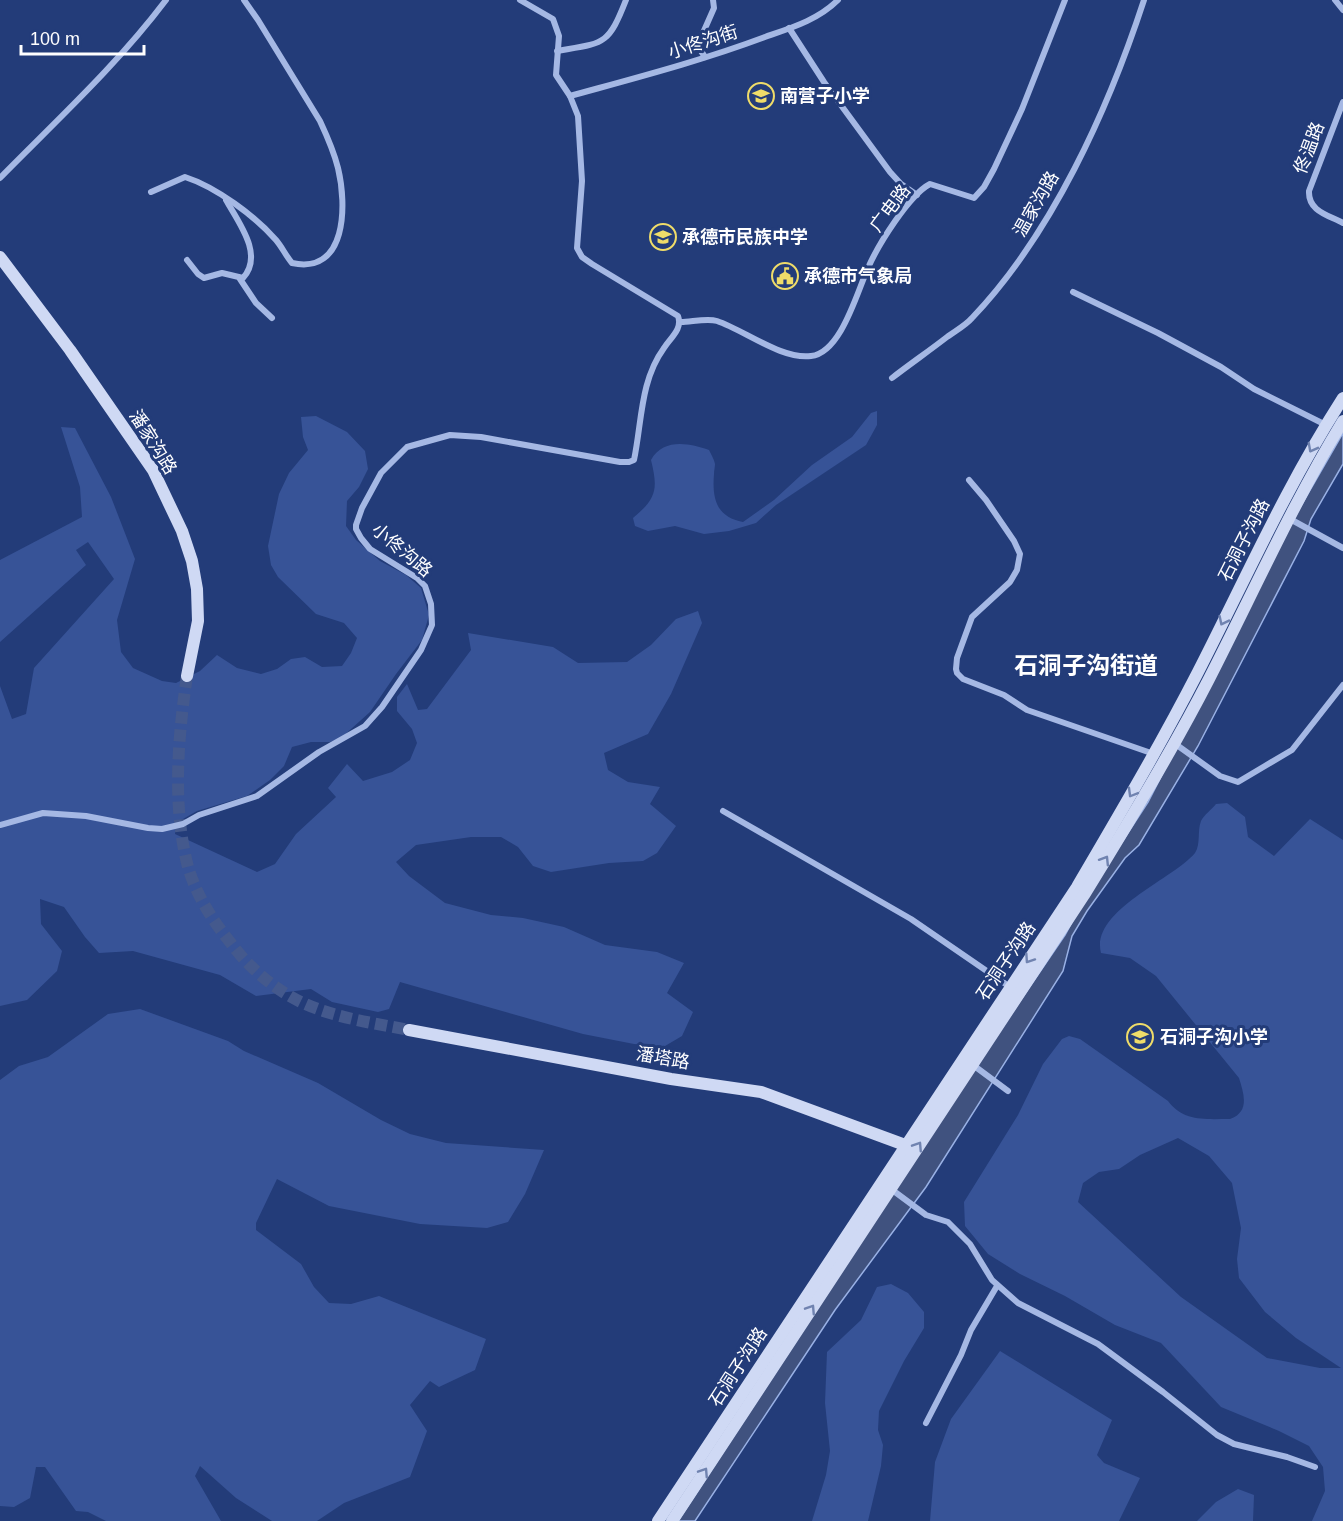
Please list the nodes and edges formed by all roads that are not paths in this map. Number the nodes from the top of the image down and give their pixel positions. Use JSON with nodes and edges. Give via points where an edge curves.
{"nodes":[{"id":1,"x":165,"y":0,"type":"edge"},
{"id":2,"x":244,"y":0,"type":"edge"},
{"id":3,"x":520,"y":0,"type":"edge"},
{"id":4,"x":626,"y":0,"type":"edge"},
{"id":5,"x":713,"y":0,"type":"edge"},
{"id":6,"x":838,"y":0,"type":"edge"},
{"id":7,"x":1065,"y":0,"type":"edge"},
{"id":8,"x":1144,"y":0,"type":"edge"},
{"id":9,"x":1335,"y":0,"type":"edge"},
{"id":10,"x":1343,"y":10,"type":"edge"},
{"id":11,"x":789,"y":28,"type":"junction"},
{"id":12,"x":557,"y":51,"type":"junction"},
{"id":13,"x":705,"y":57,"type":"junction"},
{"id":14,"x":570,"y":96,"type":"junction"},
{"id":15,"x":1343,"y":102,"type":"edge"},
{"id":16,"x":0,"y":178,"type":"edge"},
{"id":17,"x":151,"y":192,"type":"dead end"},
{"id":18,"x":916,"y":195,"type":"junction"},
{"id":19,"x":225,"y":198,"type":"junction"},
{"id":20,"x":1343,"y":223,"type":"edge"},
{"id":21,"x":0,"y":257,"type":"edge"},
{"id":22,"x":187,"y":260,"type":"dead end"},
{"id":23,"x":240,"y":279,"type":"junction"},
{"id":24,"x":1073,"y":292,"type":"dead end"},
{"id":25,"x":272,"y":318,"type":"dead end"},
{"id":26,"x":681,"y":322,"type":"junction"},
{"id":27,"x":892,"y":378,"type":"dead end"},
{"id":28,"x":1343,"y":398,"type":"edge"},
{"id":29,"x":1343,"y":421,"type":"edge"},
{"id":30,"x":1326,"y":425,"type":"junction"},
{"id":31,"x":969,"y":480,"type":"dead end"},
{"id":32,"x":1291,"y":520,"type":"junction"},
{"id":33,"x":1343,"y":548,"type":"edge"},
{"id":34,"x":187,"y":676,"type":"tunnel mouth"},
{"id":35,"x":1343,"y":685,"type":"edge"},
{"id":36,"x":1175,"y":744,"type":"junction"},
{"id":37,"x":1154,"y":754,"type":"junction"},
{"id":38,"x":723,"y":811,"type":"dead end"},
{"id":39,"x":0,"y":825,"type":"edge"},
{"id":40,"x":1010,"y":987,"type":"junction"},
{"id":41,"x":409,"y":1030,"type":"tunnel mouth"},
{"id":42,"x":973,"y":1066,"type":"junction"},
{"id":43,"x":1008,"y":1091,"type":"dead end"},
{"id":44,"x":905,"y":1145,"type":"junction"},
{"id":45,"x":892,"y":1189,"type":"junction"},
{"id":46,"x":998,"y":1286,"type":"junction"},
{"id":47,"x":926,"y":1423,"type":"dead end"},
{"id":48,"x":1315,"y":1467,"type":"dead end"},
{"id":49,"x":658,"y":1521,"type":"edge"},
{"id":50,"x":672,"y":1521,"type":"edge"}],
"edges":[{"from":1,"to":16,"type":"street","via":[[101,76]]},
{"from":2,"to":19,"type":"street","via":[[327,136],[342,188],[337,242],[331,254],[319,262],[292,263],[259,223]]},
{"from":3,"to":12,"type":"street","via":[[553,19],[559,36]]},
{"from":4,"to":12,"type":"street","via":[[612,33],[600,42]]},
{"from":5,"to":13,"type":"street","via":[[714,8],[699,42]]},
{"from":6,"to":11,"type":"street","name":"小佟沟街","via":[[809,21]]},
{"from":7,"to":18,"type":"street","name":"广电路","via":[[1022,109],[984,187],[974,198],[930,184]]},
{"from":8,"to":27,"type":"street","name":"温家沟路","via":[[1102,115],[1060,195],[1016,266],[971,320]]},
{"from":9,"to":10,"type":"street"},
{"from":11,"to":13,"type":"street","name":"小佟沟街"},
{"from":11,"to":18,"type":"street","via":[[890,172]]},
{"from":12,"to":14,"type":"street","via":[[556,75]]},
{"from":13,"to":14,"type":"street","name":"小佟沟街"},
{"from":14,"to":26,"type":"street","via":[[578,116],[582,181],[577,248],[582,257],[678,316]]},
{"from":15,"to":20,"type":"street","name":"佟温路","via":[[1309,191],[1312,206]]},
{"from":17,"to":19,"type":"street","via":[[185,177]]},
{"from":18,"to":26,"type":"street","name":"广电路","via":[[874,255],[842,329],[823,352],[809,357],[786,353],[714,320]]},
{"from":19,"to":23,"type":"street","via":[[252,254],[250,271]]},
{"from":21,"to":34,"type":"main road","name":"潘家沟路","via":[[153,470],[182,531],[197,589],[198,621]]},
{"from":22,"to":23,"type":"street","via":[[204,278],[222,273]]},
{"from":23,"to":25,"type":"street"},
{"from":24,"to":30,"type":"street","via":[[1158,333]]},
{"from":26,"to":39,"type":"street","name":"小佟沟路","via":[[658,356],[645,388],[634,460],[620,462],[450,435],[407,447],[381,473],[362,508],[356,529],[370,549],[425,586],[432,625],[421,650],[365,726],[256,796],[183,824],[148,828],[86,816],[43,813]]},
{"from":28,"to":30,"type":"main road","name":"石洞子沟路"},
{"from":29,"to":32,"type":"main road","name":"石洞子沟路"},
{"from":30,"to":37,"type":"main road","name":"石洞子沟路","one_way":true},
{"from":31,"to":37,"type":"street","via":[[1020,554],[1010,582],[972,617],[957,658],[957,673],[1027,711]]},
{"from":32,"to":33,"type":"street"},
{"from":32,"to":36,"type":"main road","name":"石洞子沟路"},
{"from":35,"to":36,"type":"street","via":[[1292,750],[1238,782],[1220,776]]},
{"from":42,"to":36,"type":"main road","name":"石洞子沟路","one_way":true,"via":[[1084,895]]},
{"from":37,"to":40,"type":"main road","name":"石洞子沟路","one_way":true,"via":[[1077,887]]},
{"from":38,"to":40,"type":"street","via":[[911,919]]},
{"from":40,"to":44,"type":"main road","name":"石洞子沟路"},
{"from":41,"to":44,"type":"main road","name":"潘塔路","via":[[761,1092]]},
{"from":42,"to":43,"type":"street"},
{"from":45,"to":42,"type":"main road","name":"石洞子沟路","one_way":true},
{"from":44,"to":49,"type":"main road","name":"石洞子沟路"},
{"from":45,"to":46,"type":"street","via":[[926,1215],[948,1222],[970,1244]]},
{"from":50,"to":45,"type":"main road","name":"石洞子沟路","one_way":true},
{"from":46,"to":47,"type":"street","via":[[971,1330]]},
{"from":46,"to":48,"type":"street","via":[[1018,1303],[1098,1344],[1216,1435],[1234,1444]]}]}
